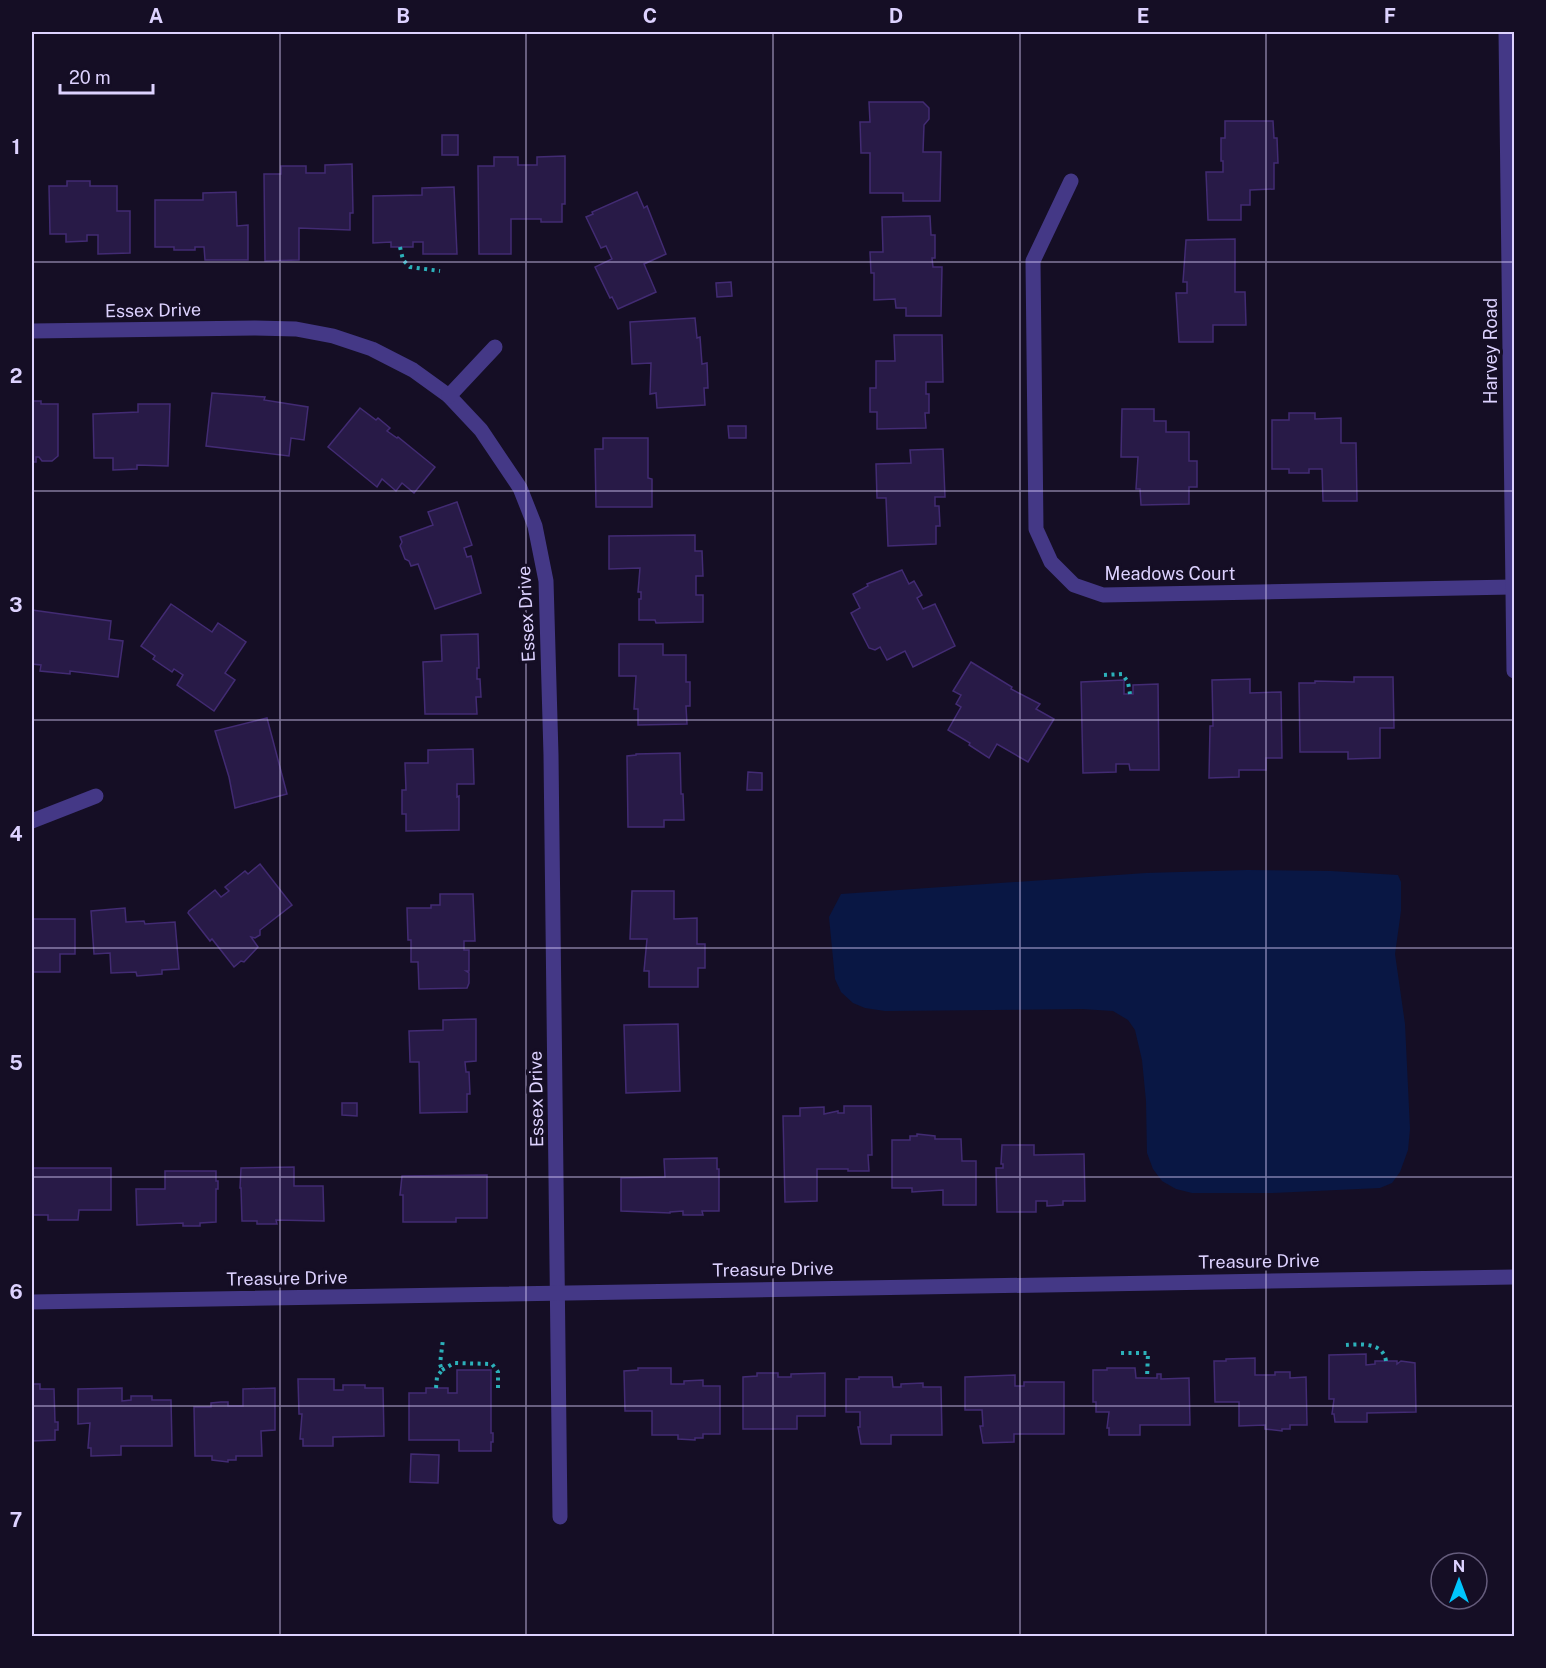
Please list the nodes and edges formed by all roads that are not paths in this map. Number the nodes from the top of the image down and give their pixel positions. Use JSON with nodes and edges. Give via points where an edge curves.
{"nodes":[{"id":1,"x":1506,"y":32,"type":"edge"},
{"id":2,"x":1071,"y":181,"type":"dead end"},
{"id":3,"x":32,"y":331,"type":"edge"},
{"id":4,"x":495,"y":347,"type":"dead end"},
{"id":5,"x":449,"y":396,"type":"junction"},
{"id":6,"x":1512,"y":587,"type":"junction"},
{"id":7,"x":1515,"y":670,"type":"edge"},
{"id":8,"x":96,"y":796,"type":"dead end"},
{"id":9,"x":32,"y":821,"type":"edge"},
{"id":10,"x":1515,"y":1277,"type":"edge"},
{"id":11,"x":558,"y":1293,"type":"junction"},
{"id":12,"x":32,"y":1302,"type":"edge"},
{"id":13,"x":560,"y":1517,"type":"dead end"}],
"edges":[{"from":1,"to":6,"type":"street","name":"Harvey Road"},
{"from":2,"to":6,"type":"street","name":"Meadows Court","via":[[1033,261],[1036,529],[1051,562],[1074,585],[1102,595]]},
{"from":3,"to":5,"type":"street","name":"Essex Drive","via":[[296,329],[326,333],[413,370]]},
{"from":4,"to":5,"type":"street"},
{"from":5,"to":11,"type":"street","name":"Essex Drive","via":[[481,430],[520,488],[536,526],[546,581]]},
{"from":6,"to":7,"type":"street","name":"Harvey Road"},
{"from":8,"to":9,"type":"street"},
{"from":10,"to":11,"type":"street","name":"Treasure Drive"},
{"from":11,"to":12,"type":"street","name":"Treasure Drive"},
{"from":11,"to":13,"type":"street","name":"Essex Drive"}]}
